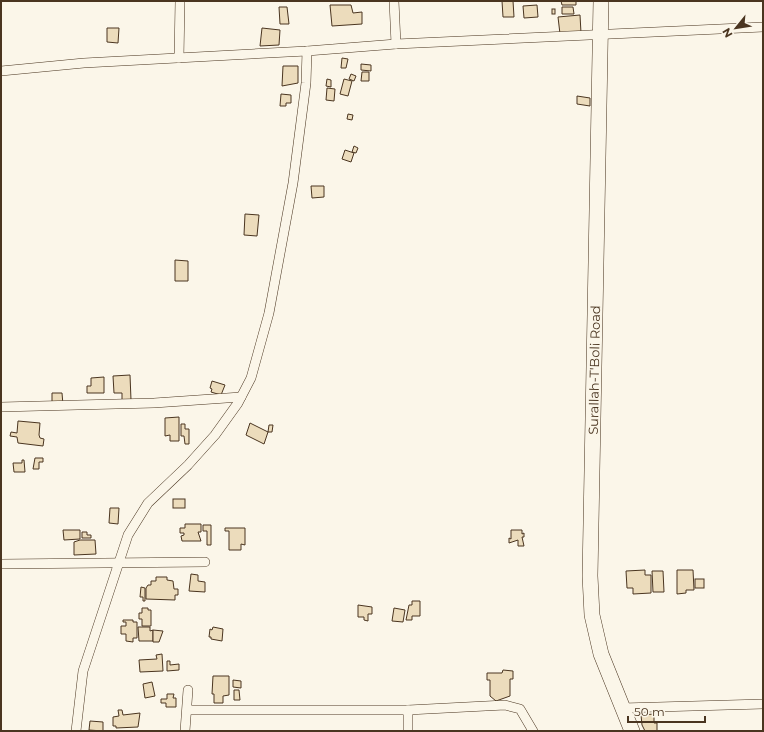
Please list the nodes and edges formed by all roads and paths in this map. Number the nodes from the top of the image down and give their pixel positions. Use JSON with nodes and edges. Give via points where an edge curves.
{"nodes":[{"id":1,"x":180,"y":1,"type":"edge"},
{"id":2,"x":394,"y":1,"type":"edge"},
{"id":3,"x":601,"y":1,"type":"edge"},
{"id":4,"x":763,"y":28,"type":"edge"},
{"id":5,"x":601,"y":34,"type":"junction"},
{"id":6,"x":396,"y":44,"type":"junction"},
{"id":7,"x":307,"y":51,"type":"junction"},
{"id":8,"x":179,"y":58,"type":"junction"},
{"id":9,"x":1,"y":71,"type":"edge"},
{"id":10,"x":241,"y":398,"type":"junction"},
{"id":11,"x":1,"y":407,"type":"edge"},
{"id":12,"x":205,"y":562,"type":"dead end"},
{"id":13,"x":117,"y":563,"type":"junction"},
{"id":14,"x":1,"y":564,"type":"edge"},
{"id":15,"x":188,"y":690,"type":"dead end"},
{"id":16,"x":763,"y":704,"type":"edge"},
{"id":17,"x":622,"y":708,"type":"junction"},
{"id":18,"x":188,"y":710,"type":"junction"},
{"id":19,"x":408,"y":710,"type":"junction"},
{"id":20,"x":76,"y":731,"type":"edge"},
{"id":21,"x":185,"y":731,"type":"edge"},
{"id":22,"x":408,"y":731,"type":"edge"},
{"id":23,"x":533,"y":731,"type":"edge"},
{"id":24,"x":632,"y":731,"type":"edge"}],
"edges":[{"from":1,"to":8,"type":"street"},
{"from":2,"to":6,"type":"street"},
{"from":3,"to":5,"type":"main road","name":"Surallah-T'Boli Road"},
{"from":4,"to":5,"type":"street"},
{"from":5,"to":6,"type":"street"},
{"from":5,"to":17,"type":"main road","name":"Surallah-T'Boli Road","via":[[590,576],[592,615],[602,654]]},
{"from":6,"to":7,"type":"street"},
{"from":7,"to":8,"type":"street"},
{"from":7,"to":10,"type":"street","via":[[306,83],[293,183],[269,313],[251,378]]},
{"from":8,"to":9,"type":"street"},
{"from":10,"to":11,"type":"street"},
{"from":10,"to":13,"type":"street","via":[[216,435],[142,512],[128,535]]},
{"from":12,"to":13,"type":"street"},
{"from":13,"to":14,"type":"street"},
{"from":13,"to":20,"type":"street","via":[[83,671]]},
{"from":15,"to":18,"type":"street"},
{"from":16,"to":17,"type":"street"},
{"from":17,"to":24,"type":"main road","name":"Surallah-T'Boli Road"},
{"from":18,"to":19,"type":"street"},
{"from":18,"to":21,"type":"street"},
{"from":19,"to":22,"type":"street"},
{"from":19,"to":23,"type":"street","via":[[512,706],[523,712]]}]}
